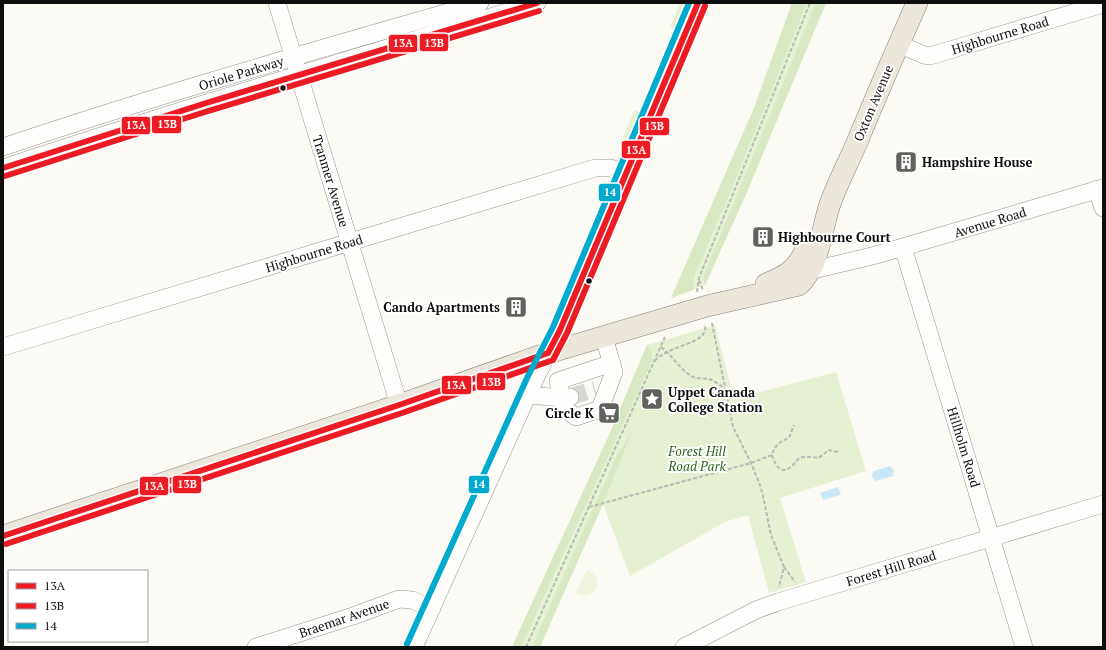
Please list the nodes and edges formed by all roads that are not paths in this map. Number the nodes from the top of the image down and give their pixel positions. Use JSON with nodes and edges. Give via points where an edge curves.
{"nodes":[{"id":1,"x":277,"y":3,"type":"edge"},
{"id":2,"x":480,"y":3,"type":"edge"},
{"id":3,"x":537,"y":3,"type":"edge"},
{"id":4,"x":698,"y":3,"type":"edge"},
{"id":5,"x":917,"y":3,"type":"edge"},
{"id":6,"x":1103,"y":4,"type":"edge"},
{"id":7,"x":898,"y":44,"type":"junction"},
{"id":8,"x":293,"y":57,"type":"junction"},
{"id":9,"x":299,"y":75,"type":"junction"},
{"id":10,"x":3,"y":147,"type":"edge"},
{"id":11,"x":3,"y":168,"type":"edge"},
{"id":12,"x":625,"y":174,"type":"junction"},
{"id":13,"x":1100,"y":189,"type":"edge"},
{"id":14,"x":830,"y":204,"type":"junction"},
{"id":15,"x":1103,"y":208,"type":"edge"},
{"id":16,"x":349,"y":242,"type":"junction"},
{"id":17,"x":902,"y":247,"type":"junction"},
{"id":18,"x":805,"y":278,"type":"junction"},
{"id":19,"x":774,"y":281,"type":"junction"},
{"id":20,"x":731,"y":300,"type":"junction"},
{"id":21,"x":604,"y":337,"type":"junction"},
{"id":22,"x":3,"y":347,"type":"edge"},
{"id":23,"x":548,"y":353,"type":"junction"},
{"id":24,"x":612,"y":363,"type":"junction"},
{"id":25,"x":528,"y":395,"type":"junction"},
{"id":26,"x":566,"y":398,"type":"junction"},
{"id":27,"x":399,"y":405,"type":"junction"},
{"id":28,"x":1103,"y":504,"type":"edge"},
{"id":29,"x":3,"y":536,"type":"edge"},
{"id":30,"x":991,"y":538,"type":"junction"},
{"id":31,"x":432,"y":608,"type":"junction"},
{"id":32,"x":256,"y":647,"type":"edge"},
{"id":33,"x":414,"y":647,"type":"edge"},
{"id":34,"x":684,"y":647,"type":"edge"},
{"id":35,"x":1024,"y":647,"type":"edge"}],
"edges":[{"from":1,"to":8,"type":"street","name":"Tranmer Avenue"},
{"from":2,"to":8,"type":"street","name":"Oriole Parkway"},
{"from":3,"to":9,"type":"street","name":"Oriole Parkway"},
{"from":4,"to":12,"type":"street"},
{"from":5,"to":7,"type":"main road","name":"Oxton Avenue"},
{"from":6,"to":7,"type":"street","name":"Highbourne Road","via":[[930,56]]},
{"from":7,"to":14,"type":"main road","name":"Oxton Avenue"},
{"from":8,"to":9,"type":"street","name":"Tranmer Avenue"},
{"from":8,"to":10,"type":"street","name":"Oriole Parkway"},
{"from":9,"to":11,"type":"street","name":"Oriole Parkway"},
{"from":9,"to":16,"type":"street","name":"Tranmer Avenue"},
{"from":12,"to":16,"type":"street","name":"Highbourne Road","via":[[611,168],[595,168]]},
{"from":12,"to":23,"type":"street"},
{"from":13,"to":15,"type":"street"},
{"from":13,"to":17,"type":"street","name":"Avenue Road"},
{"from":14,"to":18,"type":"main road","name":"Oxton Avenue","via":[[822,236]]},
{"from":14,"to":19,"type":"main road","name":"Oxton Avenue","via":[[814,230],[798,265]]},
{"from":16,"to":22,"type":"street","name":"Highbourne Road"},
{"from":16,"to":27,"type":"street","name":"Tranmer Avenue"},
{"from":17,"to":18,"type":"street","name":"Avenue Road","via":[[876,255],[825,278]]},
{"from":17,"to":30,"type":"street","name":"Hillholm Road"},
{"from":18,"to":19,"type":"street","name":"Avenue Road"},
{"from":18,"to":20,"type":"main road","name":"Avenue Road","via":[[761,295]]},
{"from":19,"to":20,"type":"main road","name":"Avenue Road"},
{"from":20,"to":21,"type":"main road","name":"Avenue Road"},
{"from":21,"to":23,"type":"main road","name":"Avenue Road"},
{"from":21,"to":24,"type":"street"},
{"from":23,"to":25,"type":"street"},
{"from":23,"to":27,"type":"main road","name":"Avenue Road"},
{"from":24,"to":26,"type":"street","via":[[558,381]]},
{"from":24,"to":26,"type":"street","via":[[614,372],[602,387],[600,409],[576,417],[565,409]]},
{"from":25,"to":26,"type":"street"},
{"from":25,"to":31,"type":"street"},
{"from":27,"to":29,"type":"main road","name":"Avenue Road"},
{"from":28,"to":30,"type":"street","name":"Forest Hill Road"},
{"from":30,"to":34,"type":"street","name":"Forest Hill Road","via":[[778,602],[756,610]]},
{"from":30,"to":35,"type":"street","name":"Hillholm Road"},
{"from":31,"to":32,"type":"street","name":"Braemar Avenue","via":[[412,600],[399,599]]},
{"from":31,"to":33,"type":"street"}]}
